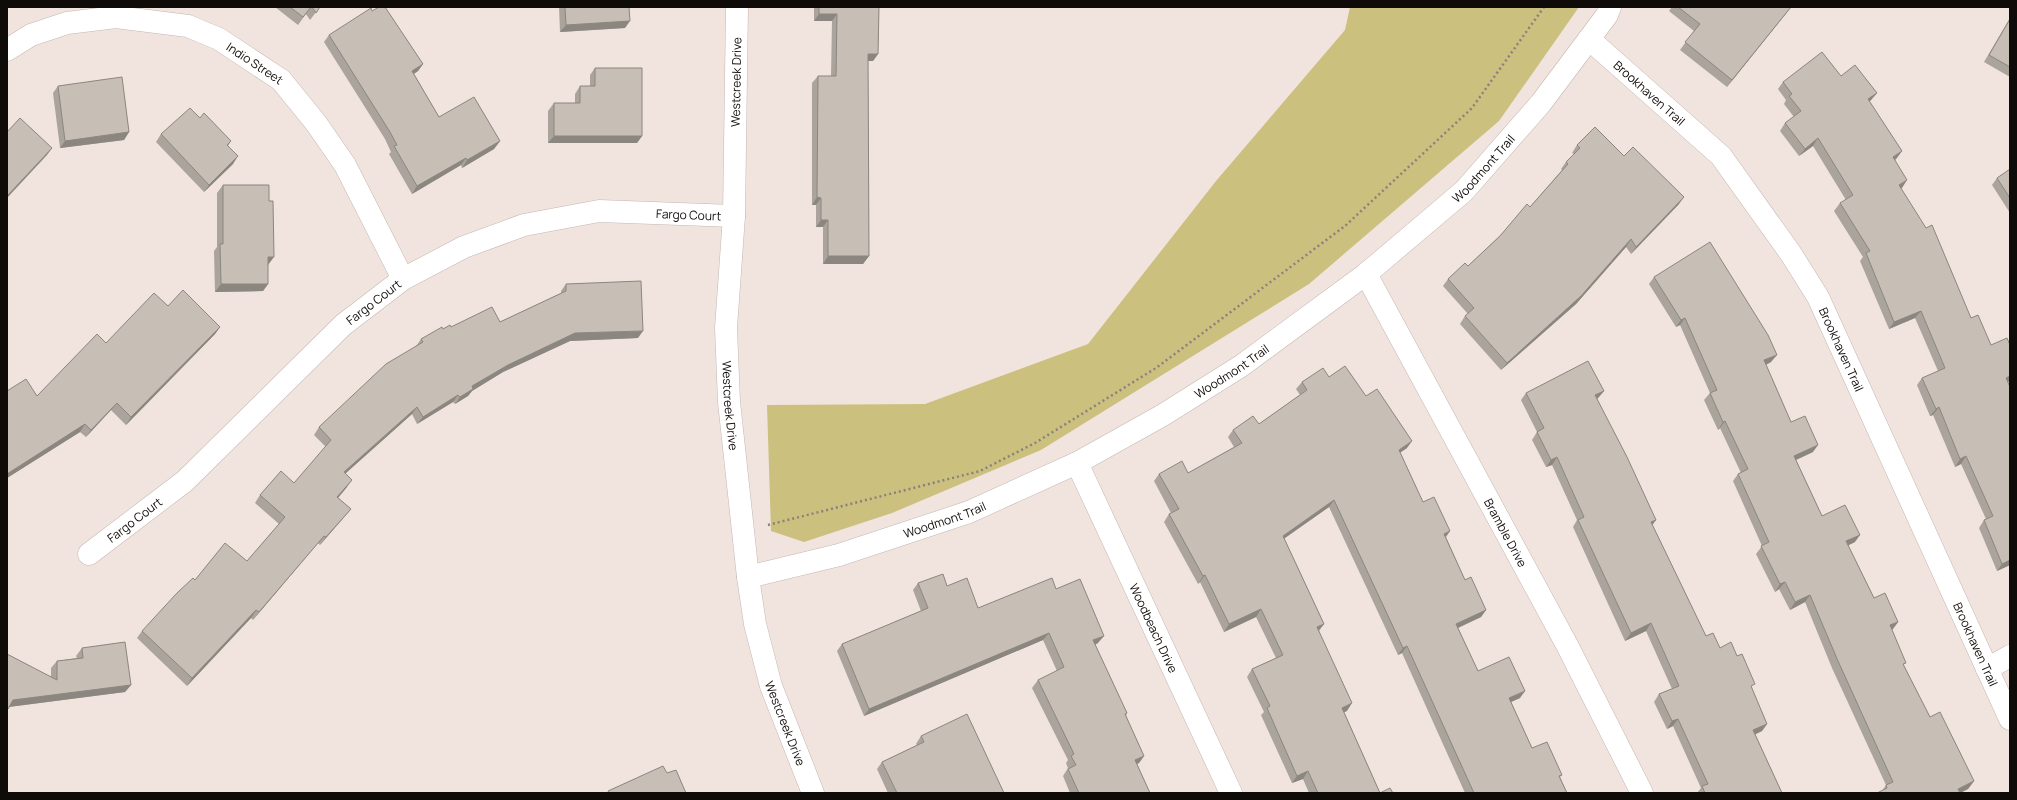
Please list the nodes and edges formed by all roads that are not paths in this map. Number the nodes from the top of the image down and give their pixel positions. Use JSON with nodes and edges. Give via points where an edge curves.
{"nodes":[{"id":1,"x":737,"y":7,"type":"edge"},
{"id":2,"x":1610,"y":7,"type":"edge"},
{"id":3,"x":1589,"y":39,"type":"junction"},
{"id":4,"x":7,"y":50,"type":"edge"},
{"id":5,"x":734,"y":216,"type":"junction"},
{"id":6,"x":1366,"y":274,"type":"junction"},
{"id":7,"x":403,"y":279,"type":"junction"},
{"id":8,"x":1077,"y":463,"type":"junction"},
{"id":9,"x":89,"y":554,"type":"dead end"},
{"id":10,"x":748,"y":576,"type":"junction"},
{"id":11,"x":2010,"y":656,"type":"edge"},
{"id":12,"x":1987,"y":669,"type":"junction"},
{"id":13,"x":2010,"y":719,"type":"edge"},
{"id":14,"x":813,"y":793,"type":"edge"},
{"id":15,"x":1231,"y":793,"type":"edge"},
{"id":16,"x":1642,"y":793,"type":"edge"}],
"edges":[{"from":1,"to":5,"type":"street","name":"Westcreek Drive"},
{"from":2,"to":3,"type":"street","name":"Woodmont Trail"},
{"from":3,"to":6,"type":"street","name":"Woodmont Trail","via":[[1542,103],[1464,191]]},
{"from":3,"to":12,"type":"street","name":"Brookhaven Trail","via":[[1721,156],[1791,254],[1818,297]]},
{"from":4,"to":7,"type":"street","name":"Indio Street","via":[[31,35],[67,23],[116,16],[188,26],[219,39],[281,80],[316,123],[345,165]]},
{"from":5,"to":7,"type":"street","name":"Fargo Court","via":[[599,211],[524,225],[464,247]]},
{"from":5,"to":10,"type":"street","name":"Westcreek Drive","via":[[726,328],[729,402]]},
{"from":6,"to":8,"type":"street","name":"Woodmont Trail","via":[[1241,366],[1164,414]]},
{"from":6,"to":16,"type":"street","name":"Bramble Drive","via":[[1567,645]]},
{"from":7,"to":9,"type":"street","name":"Fargo Court","via":[[343,325],[185,481]]},
{"from":8,"to":10,"type":"street","name":"Woodmont Trail","via":[[969,512],[839,555]]},
{"from":8,"to":15,"type":"street","name":"Woodbeach Drive"},
{"from":10,"to":14,"type":"street","name":"Westcreek Drive","via":[[755,624],[771,686]]},
{"from":11,"to":12,"type":"street"},
{"from":12,"to":13,"type":"street","name":"Brookhaven Trail"}]}
